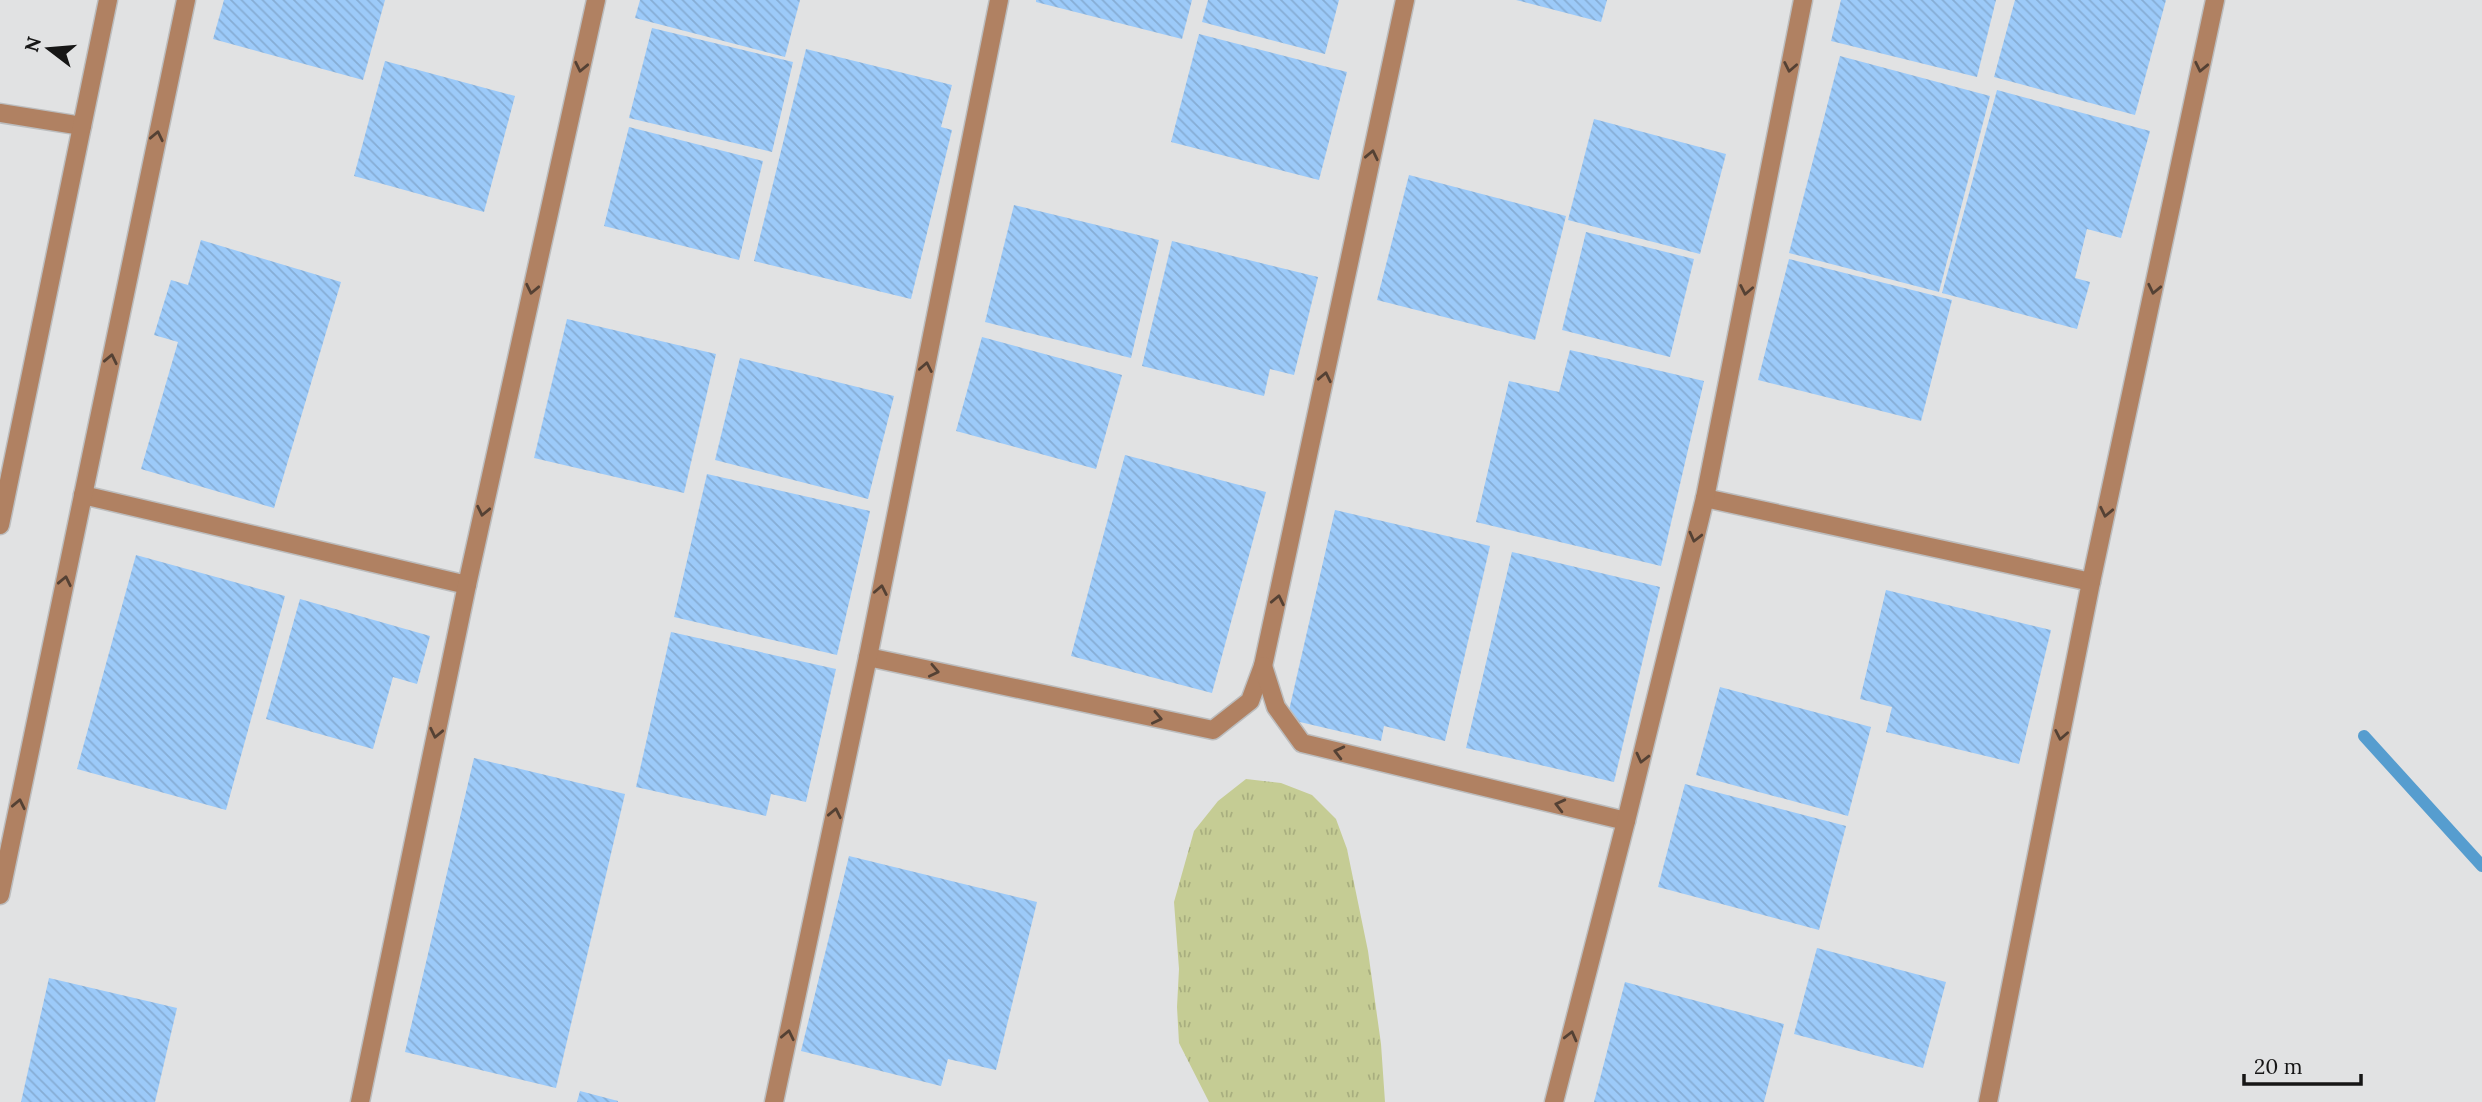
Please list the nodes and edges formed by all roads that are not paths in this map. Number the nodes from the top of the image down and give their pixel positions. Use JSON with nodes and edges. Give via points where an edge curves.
{"nodes":[{"id":1,"x":108,"y":0,"type":"edge"},
{"id":2,"x":186,"y":0,"type":"edge"},
{"id":3,"x":596,"y":0,"type":"edge"},
{"id":4,"x":999,"y":0,"type":"edge"},
{"id":5,"x":1405,"y":0,"type":"edge"},
{"id":6,"x":1803,"y":0,"type":"edge"},
{"id":7,"x":2216,"y":0,"type":"edge"},
{"id":8,"x":0,"y":113,"type":"edge"},
{"id":9,"x":82,"y":126,"type":"junction"},
{"id":10,"x":83,"y":495,"type":"junction"},
{"id":11,"x":1705,"y":498,"type":"junction"},
{"id":12,"x":0,"y":525,"type":"edge"},
{"id":13,"x":2091,"y":582,"type":"junction"},
{"id":14,"x":467,"y":585,"type":"junction"},
{"id":15,"x":867,"y":657,"type":"junction"},
{"id":16,"x":1263,"y":666,"type":"junction"},
{"id":17,"x":1626,"y":821,"type":"junction"},
{"id":18,"x":0,"y":895,"type":"edge"},
{"id":19,"x":360,"y":1102,"type":"edge"},
{"id":20,"x":774,"y":1102,"type":"edge"},
{"id":21,"x":1554,"y":1102,"type":"edge"},
{"id":22,"x":1988,"y":1102,"type":"edge"}],
"edges":[{"from":1,"to":9,"type":"street"},
{"from":10,"to":2,"type":"street","one_way":true},
{"from":3,"to":14,"type":"street","one_way":true},
{"from":15,"to":4,"type":"street","one_way":true},
{"from":16,"to":5,"type":"street","one_way":true},
{"from":6,"to":11,"type":"street","one_way":true},
{"from":7,"to":13,"type":"street","one_way":true},
{"from":8,"to":9,"type":"street"},
{"from":9,"to":12,"type":"street"},
{"from":10,"to":14,"type":"street"},
{"from":18,"to":10,"type":"street","one_way":true},
{"from":11,"to":13,"type":"street"},
{"from":11,"to":17,"type":"street","one_way":true},
{"from":13,"to":22,"type":"street","one_way":true},
{"from":14,"to":19,"type":"street","one_way":true},
{"from":15,"to":16,"type":"street","one_way":true,"via":[[1213,730],[1250,701]]},
{"from":20,"to":15,"type":"street","one_way":true},
{"from":17,"to":16,"type":"street","one_way":true,"via":[[1302,743],[1276,707]]},
{"from":21,"to":17,"type":"street","one_way":true}]}
